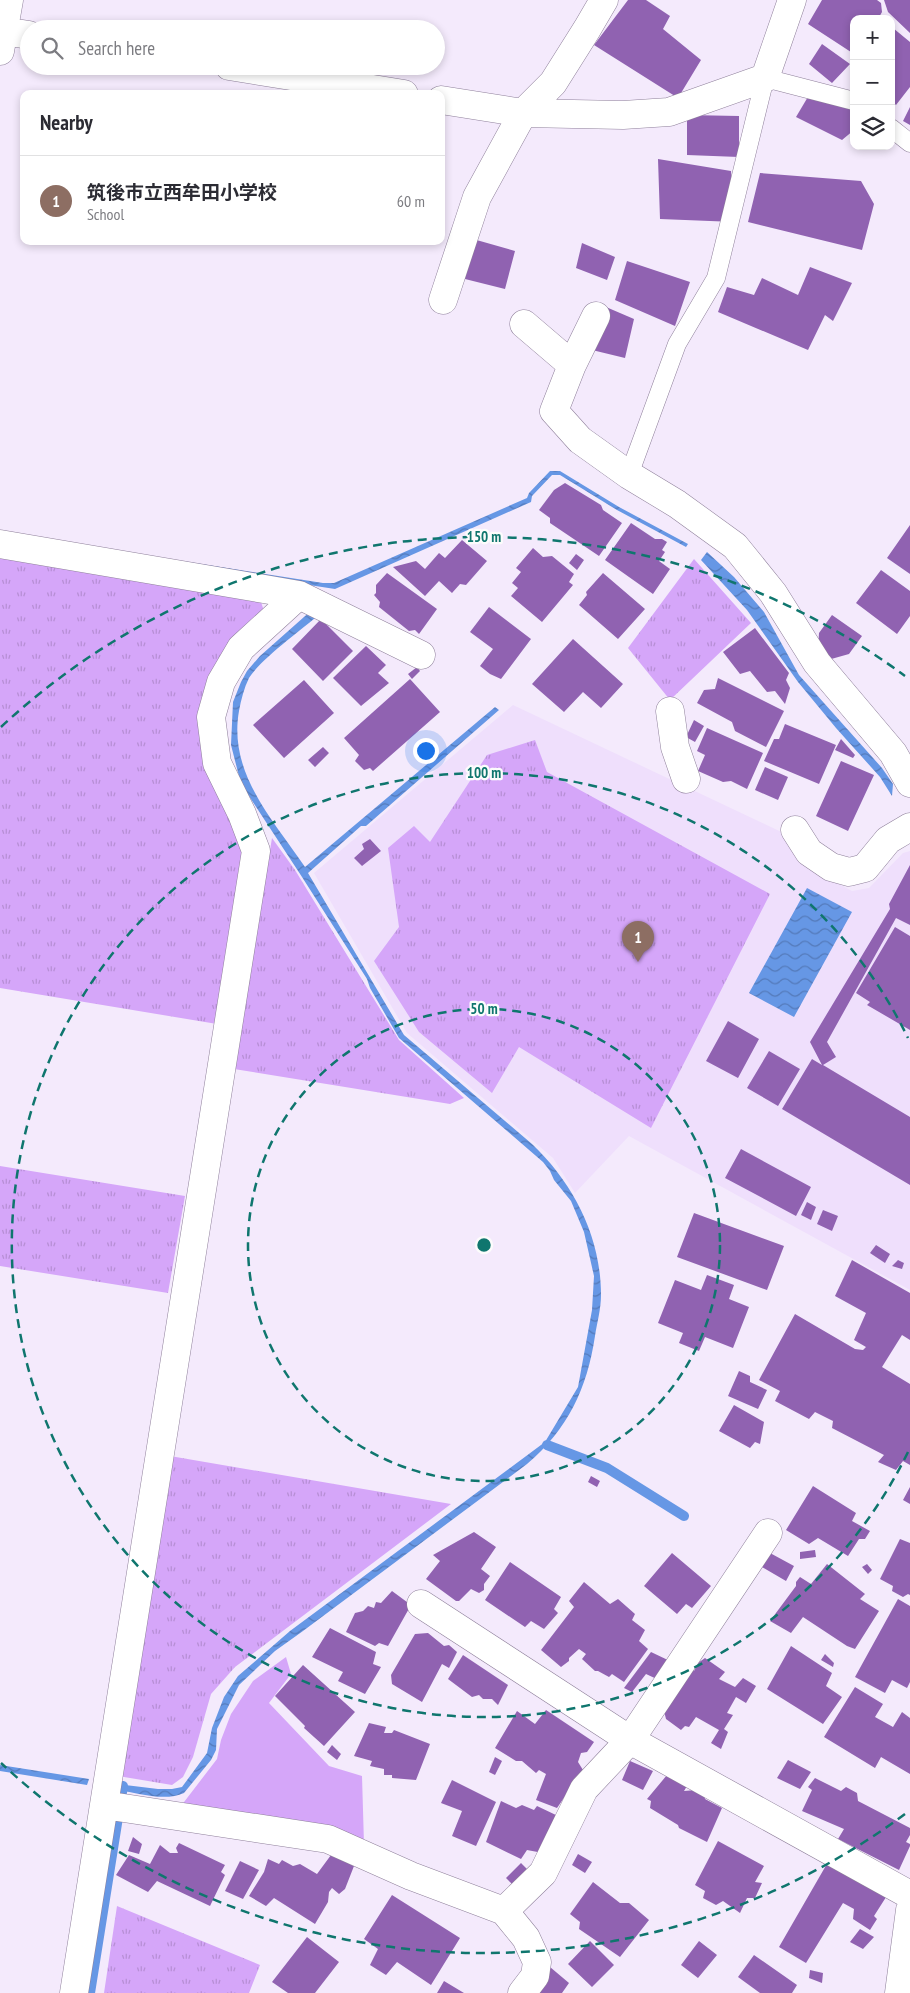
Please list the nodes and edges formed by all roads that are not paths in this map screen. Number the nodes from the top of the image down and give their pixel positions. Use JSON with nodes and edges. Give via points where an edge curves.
{"nodes":[{"id":1,"x":9,"y":0,"type":"edge"},
{"id":2,"x":604,"y":0,"type":"edge"},
{"id":3,"x":792,"y":0,"type":"edge"},
{"id":4,"x":11,"y":39,"type":"edge"},
{"id":5,"x":285,"y":75,"type":"edge"},
{"id":6,"x":765,"y":78,"type":"junction"},
{"id":7,"x":379,"y":90,"type":"edge"},
{"id":8,"x":850,"y":100,"type":"edge"},
{"id":9,"x":445,"y":101,"type":"edge"},
{"id":10,"x":523,"y":113,"type":"junction"},
{"id":11,"x":895,"y":131,"type":"edge"},
{"id":12,"x":910,"y":143,"type":"edge"},
{"id":13,"x":443,"y":300,"type":"dead end"},
{"id":14,"x":596,"y":316,"type":"dead end"},
{"id":15,"x":524,"y":324,"type":"dead end"},
{"id":16,"x":572,"y":365,"type":"junction"},
{"id":17,"x":629,"y":475,"type":"junction"},
{"id":18,"x":0,"y":544,"type":"edge"},
{"id":19,"x":299,"y":595,"type":"junction"},
{"id":20,"x":421,"y":655,"type":"dead end"},
{"id":21,"x":670,"y":711,"type":"dead end"},
{"id":22,"x":686,"y":779,"type":"dead end"},
{"id":23,"x":910,"y":783,"type":"edge"},
{"id":24,"x":910,"y":827,"type":"edge"},
{"id":25,"x":795,"y":830,"type":"dead end"},
{"id":26,"x":768,"y":1533,"type":"dead end"},
{"id":27,"x":421,"y":1604,"type":"dead end"},
{"id":28,"x":630,"y":1740,"type":"junction"},
{"id":29,"x":104,"y":1805,"type":"junction"},
{"id":30,"x":910,"y":1895,"type":"edge"},
{"id":31,"x":910,"y":1910,"type":"edge"},
{"id":32,"x":504,"y":1911,"type":"junction"},
{"id":33,"x":74,"y":1993,"type":"edge"},
{"id":34,"x":522,"y":1993,"type":"edge"},
{"id":35,"x":899,"y":1993,"type":"edge"}],
"edges":[{"from":1,"to":4,"type":"street"},
{"from":2,"to":10,"type":"street","via":[[553,83]]},
{"from":3,"to":6,"type":"street"},
{"from":5,"to":7,"type":"street"},
{"from":6,"to":8,"type":"lane"},
{"from":6,"to":10,"type":"street","via":[[669,112]]},
{"from":6,"to":17,"type":"lane","via":[[716,278],[677,344]]},
{"from":9,"to":10,"type":"street"},
{"from":10,"to":13,"type":"street","via":[[478,197]]},
{"from":11,"to":12,"type":"lane"},
{"from":14,"to":16,"type":"street"},
{"from":15,"to":16,"type":"street"},
{"from":16,"to":17,"type":"street","via":[[554,411],[580,440]]},
{"from":17,"to":23,"type":"street","via":[[677,504],[735,546],[773,593],[817,663],[893,753]]},
{"from":18,"to":19,"type":"street"},
{"from":19,"to":20,"type":"street"},
{"from":19,"to":29,"type":"street","via":[[241,648],[221,682],[211,717],[217,763],[256,851]]},
{"from":21,"to":22,"type":"street","via":[[675,747]]},
{"from":24,"to":25,"type":"street","via":[[888,840],[865,868],[849,872],[831,867],[809,852]]},
{"from":26,"to":28,"type":"street"},
{"from":27,"to":28,"type":"street"},
{"from":28,"to":30,"type":"street"},
{"from":28,"to":32,"type":"street","via":[[584,1789],[543,1873]]},
{"from":29,"to":32,"type":"street","via":[[328,1839],[411,1876]]},
{"from":29,"to":33,"type":"street"},
{"from":31,"to":35,"type":"street"},
{"from":32,"to":34,"type":"street","via":[[526,1938],[537,1962],[535,1976]]}]}
